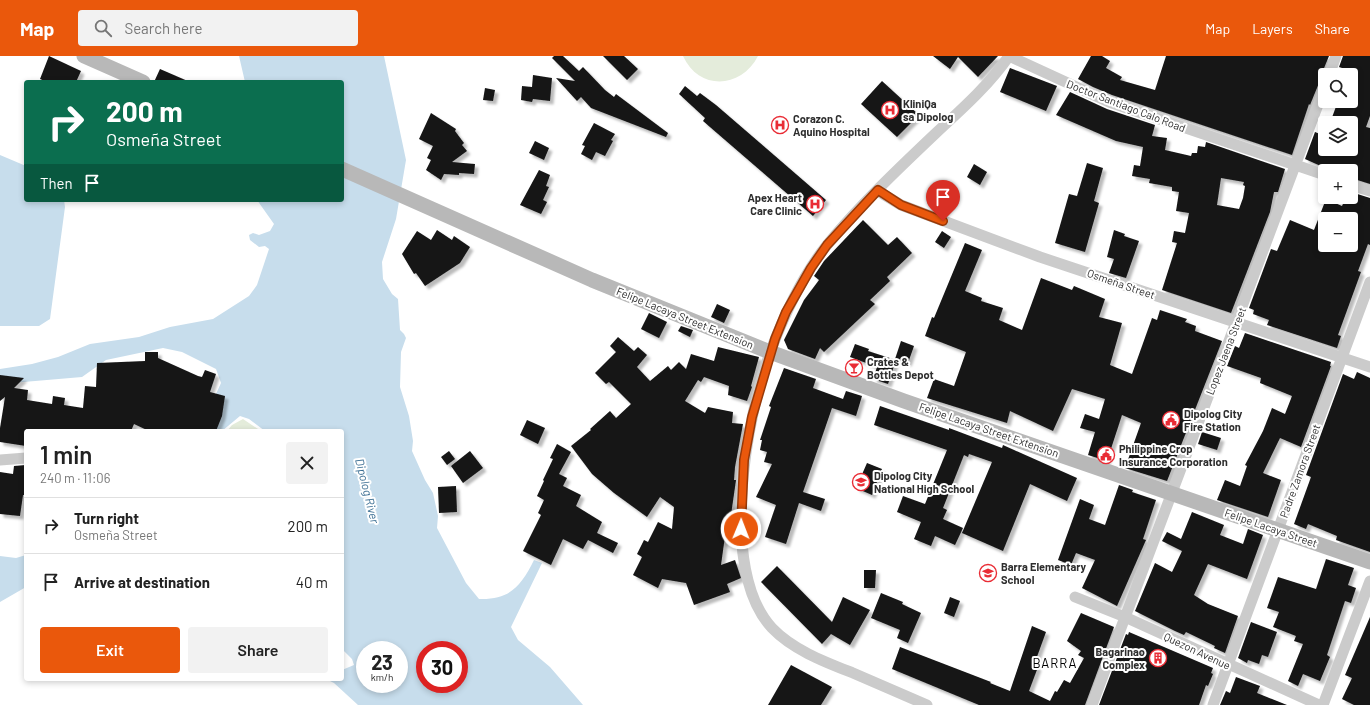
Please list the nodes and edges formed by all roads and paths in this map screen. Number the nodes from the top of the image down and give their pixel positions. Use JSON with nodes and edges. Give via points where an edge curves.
{"nodes":[{"id":1,"x":84,"y":56,"type":"edge"},
{"id":2,"x":1009,"y":56,"type":"edge"},
{"id":3,"x":1336,"y":56,"type":"edge"},
{"id":4,"x":1332,"y":68,"type":"edge"},
{"id":5,"x":138,"y":80,"type":"edge"},
{"id":6,"x":1318,"y":105,"type":"edge"},
{"id":7,"x":1296,"y":165,"type":"junction"},
{"id":8,"x":344,"y":170,"type":"edge"},
{"id":9,"x":1318,"y":173,"type":"edge"},
{"id":10,"x":1358,"y":187,"type":"edge"},
{"id":11,"x":878,"y":190,"type":"junction"},
{"id":12,"x":1370,"y":191,"type":"edge"},
{"id":13,"x":1370,"y":282,"type":"edge"},
{"id":14,"x":1237,"y":322,"type":"junction"},
{"id":15,"x":770,"y":352,"type":"junction"},
{"id":16,"x":1342,"y":358,"type":"junction"},
{"id":17,"x":1370,"y":367,"type":"edge"},
{"id":18,"x":24,"y":458,"type":"edge"},
{"id":19,"x":0,"y":460,"type":"edge"},
{"id":20,"x":1172,"y":493,"type":"junction"},
{"id":21,"x":1279,"y":530,"type":"junction"},
{"id":22,"x":1370,"y":562,"type":"edge"},
{"id":23,"x":1370,"y":581,"type":"edge"},
{"id":24,"x":1075,"y":597,"type":"dead end"},
{"id":25,"x":1125,"y":617,"type":"junction"},
{"id":26,"x":1229,"y":666,"type":"junction"},
{"id":27,"x":927,"y":705,"type":"edge"},
{"id":28,"x":1092,"y":705,"type":"edge"},
{"id":29,"x":1213,"y":705,"type":"edge"},
{"id":30,"x":1319,"y":705,"type":"edge"},
{"id":31,"x":1323,"y":705,"type":"edge"}],
"edges":[{"from":1,"to":5,"type":"main road"},
{"from":2,"to":7,"type":"street","name":"Doctor Santiago Calo Road","via":[[1109,102]]},
{"from":2,"to":11,"type":"street","name":"Doctor Santiago Calo Road","via":[[982,90]]},
{"from":3,"to":4,"type":"street"},
{"from":6,"to":7,"type":"street","name":"Lopez Jaena Street"},
{"from":7,"to":9,"type":"street","name":"Doctor Santiago Calo Road"},
{"from":7,"to":14,"type":"street","name":"Lopez Jaena Street"},
{"from":8,"to":15,"type":"main road","name":"Felipe Lacaya Street Extension","via":[[592,280]]},
{"from":10,"to":12,"type":"street"},
{"from":11,"to":14,"type":"street","name":"Osmeña Street","via":[[901,205],[1040,257]]},
{"from":11,"to":15,"type":"street","name":"Doctor Santiago Calo Road","via":[[827,245],[811,268],[786,312]]},
{"from":13,"to":16,"type":"street","name":"Padre Zamora Street"},
{"from":14,"to":16,"type":"street","name":"Osmeña Street"},
{"from":14,"to":20,"type":"street","name":"Lopez Jaena Street"},
{"from":15,"to":20,"type":"main road","name":"Felipe Lacaya Street Extension"},
{"from":15,"to":27,"type":"street","name":"Doctor Santiago Calo Road","via":[[752,417],[744,460],[741,529],[749,588],[772,628],[799,649]]},
{"from":16,"to":17,"type":"street","name":"Osmeña Street"},
{"from":16,"to":21,"type":"street","name":"Padre Zamora Street"},
{"from":18,"to":19,"type":"street"},
{"from":20,"to":21,"type":"main road","name":"Felipe Lacaya Street"},
{"from":20,"to":25,"type":"street","name":"Lopez Jaena Street"},
{"from":21,"to":22,"type":"main road","name":"Felipe Lacaya Street"},
{"from":21,"to":26,"type":"street","name":"Padre Zamora Street"},
{"from":23,"to":31,"type":"street"},
{"from":24,"to":25,"type":"street","name":"Quezon Avenue"},
{"from":25,"to":26,"type":"street","name":"Quezon Avenue"},
{"from":25,"to":28,"type":"street","name":"Lopez Jaena Street"},
{"from":26,"to":29,"type":"street","name":"Padre Zamora Street"},
{"from":26,"to":30,"type":"street","name":"Quezon Avenue"}]}
